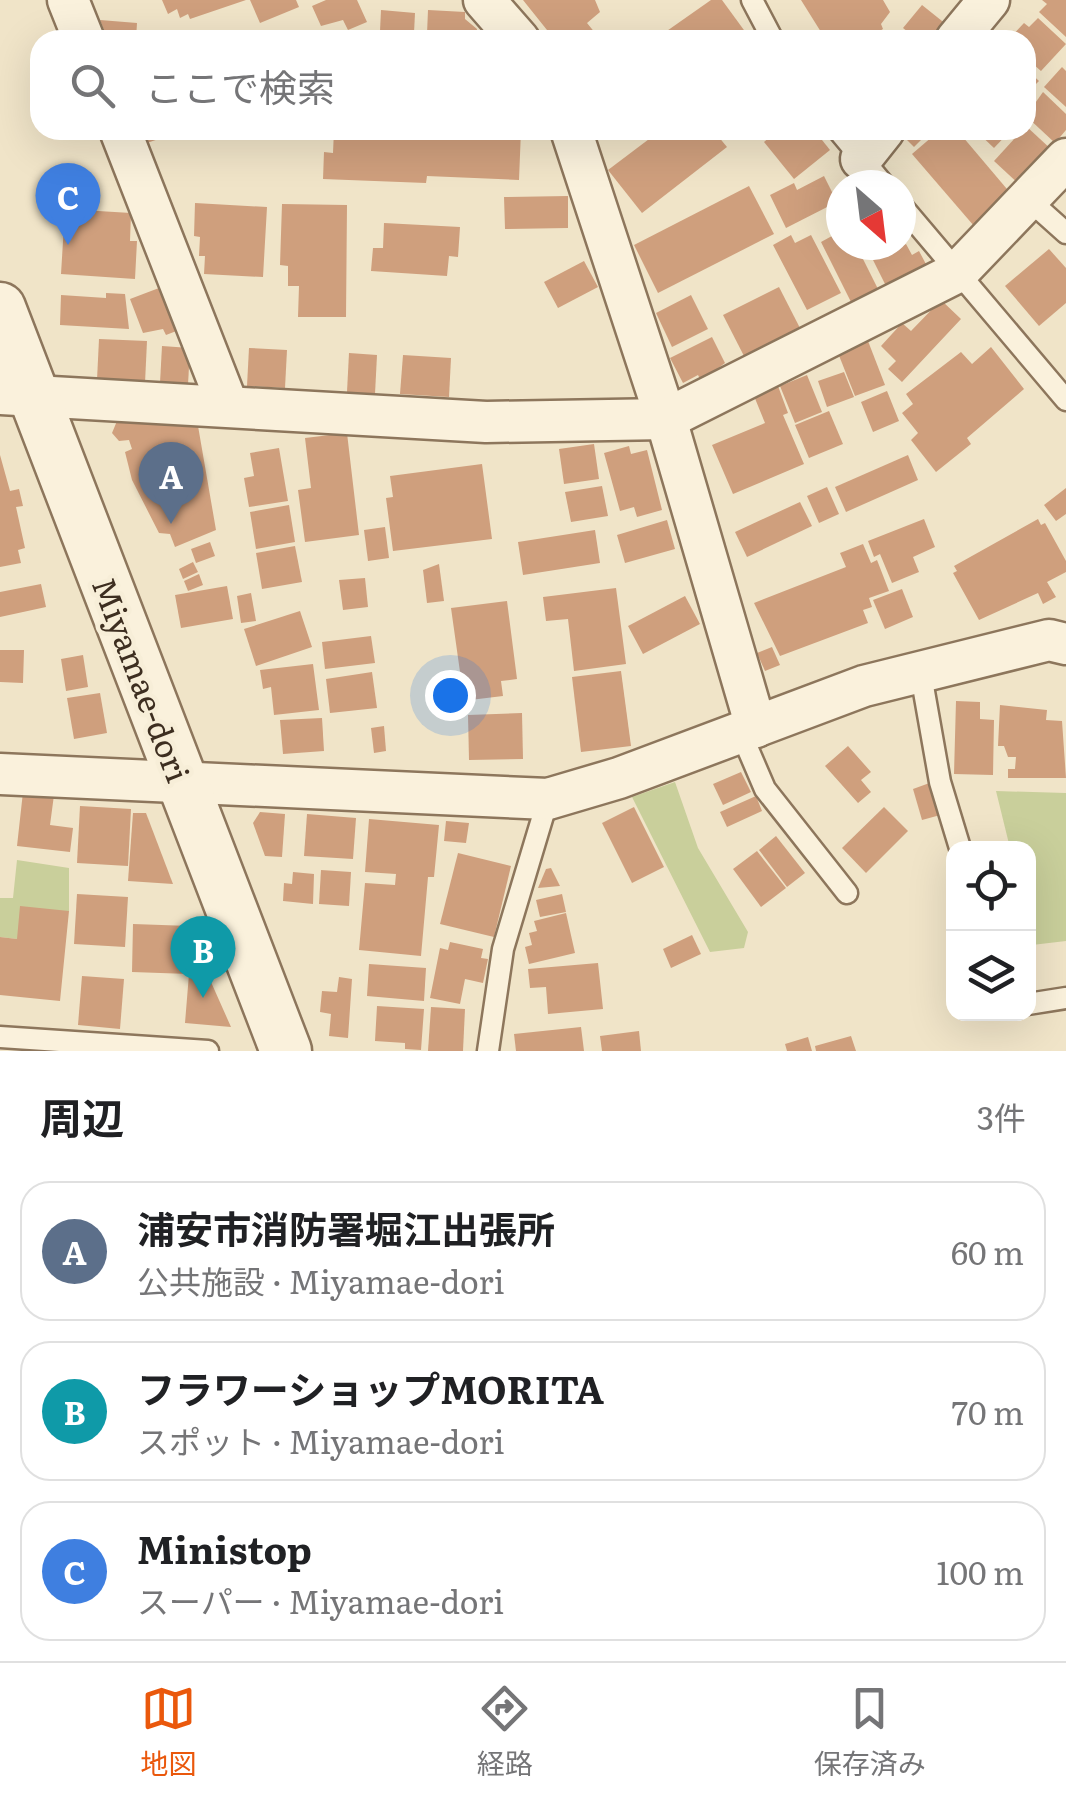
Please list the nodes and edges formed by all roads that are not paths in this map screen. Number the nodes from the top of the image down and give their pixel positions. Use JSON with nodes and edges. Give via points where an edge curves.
{"nodes":[{"id":1,"x":68,"y":0,"type":"edge"},
{"id":2,"x":484,"y":0,"type":"edge"},
{"id":3,"x":752,"y":0,"type":"edge"},
{"id":4,"x":988,"y":0,"type":"edge"},
{"id":5,"x":80,"y":30,"type":"edge"},
{"id":6,"x":511,"y":30,"type":"edge"},
{"id":7,"x":768,"y":30,"type":"edge"},
{"id":8,"x":964,"y":30,"type":"edge"},
{"id":9,"x":124,"y":140,"type":"edge"},
{"id":10,"x":574,"y":140,"type":"edge"},
{"id":11,"x":1066,"y":159,"type":"edge"},
{"id":12,"x":1028,"y":199,"type":"junction"},
{"id":13,"x":916,"y":223,"type":"edge"},
{"id":14,"x":1066,"y":233,"type":"edge"},
{"id":15,"x":958,"y":272,"type":"junction"},
{"id":16,"x":0,"y":308,"type":"edge"},
{"id":17,"x":17,"y":395,"type":"edge"},
{"id":18,"x":1066,"y":400,"type":"edge"},
{"id":19,"x":228,"y":406,"type":"junction"},
{"id":20,"x":666,"y":419,"type":"junction"},
{"id":21,"x":1063,"y":636,"type":"edge"},
{"id":22,"x":920,"y":669,"type":"junction"},
{"id":23,"x":749,"y":730,"type":"junction"},
{"id":24,"x":0,"y":774,"type":"edge"},
{"id":25,"x":183,"y":782,"type":"junction"},
{"id":26,"x":548,"y":799,"type":"junction"},
{"id":27,"x":958,"y":841,"type":"edge"},
{"id":28,"x":847,"y":893,"type":"dead end"},
{"id":29,"x":1066,"y":998,"type":"edge"},
{"id":30,"x":1036,"y":1003,"type":"edge"},
{"id":31,"x":0,"y":1037,"type":"edge"},
{"id":32,"x":275,"y":1048,"type":"edge"},
{"id":33,"x":208,"y":1051,"type":"edge"},
{"id":34,"x":488,"y":1051,"type":"edge"}],
"edges":[{"from":1,"to":5,"type":"street"},
{"from":2,"to":6,"type":"street"},
{"from":3,"to":7,"type":"lane"},
{"from":4,"to":8,"type":"street"},
{"from":9,"to":19,"type":"street"},
{"from":10,"to":20,"type":"street"},
{"from":11,"to":12,"type":"street"},
{"from":12,"to":14,"type":"lane"},
{"from":12,"to":15,"type":"street"},
{"from":13,"to":15,"type":"lane"},
{"from":15,"to":18,"type":"lane"},
{"from":15,"to":20,"type":"street"},
{"from":16,"to":17,"type":"street","name":"Miyamae-dori"},
{"from":17,"to":19,"type":"street"},
{"from":17,"to":25,"type":"street","name":"Miyamae-dori"},
{"from":19,"to":20,"type":"street","via":[[486,422]]},
{"from":20,"to":23,"type":"street"},
{"from":21,"to":22,"type":"street"},
{"from":22,"to":23,"type":"street"},
{"from":22,"to":27,"type":"lane"},
{"from":23,"to":26,"type":"street"},
{"from":23,"to":28,"type":"lane","via":[[765,789]]},
{"from":24,"to":25,"type":"street"},
{"from":25,"to":26,"type":"street"},
{"from":25,"to":32,"type":"street","name":"Miyamae-dori"},
{"from":26,"to":34,"type":"lane","via":[[503,949]]},
{"from":29,"to":30,"type":"lane"},
{"from":31,"to":33,"type":"lane"}]}
